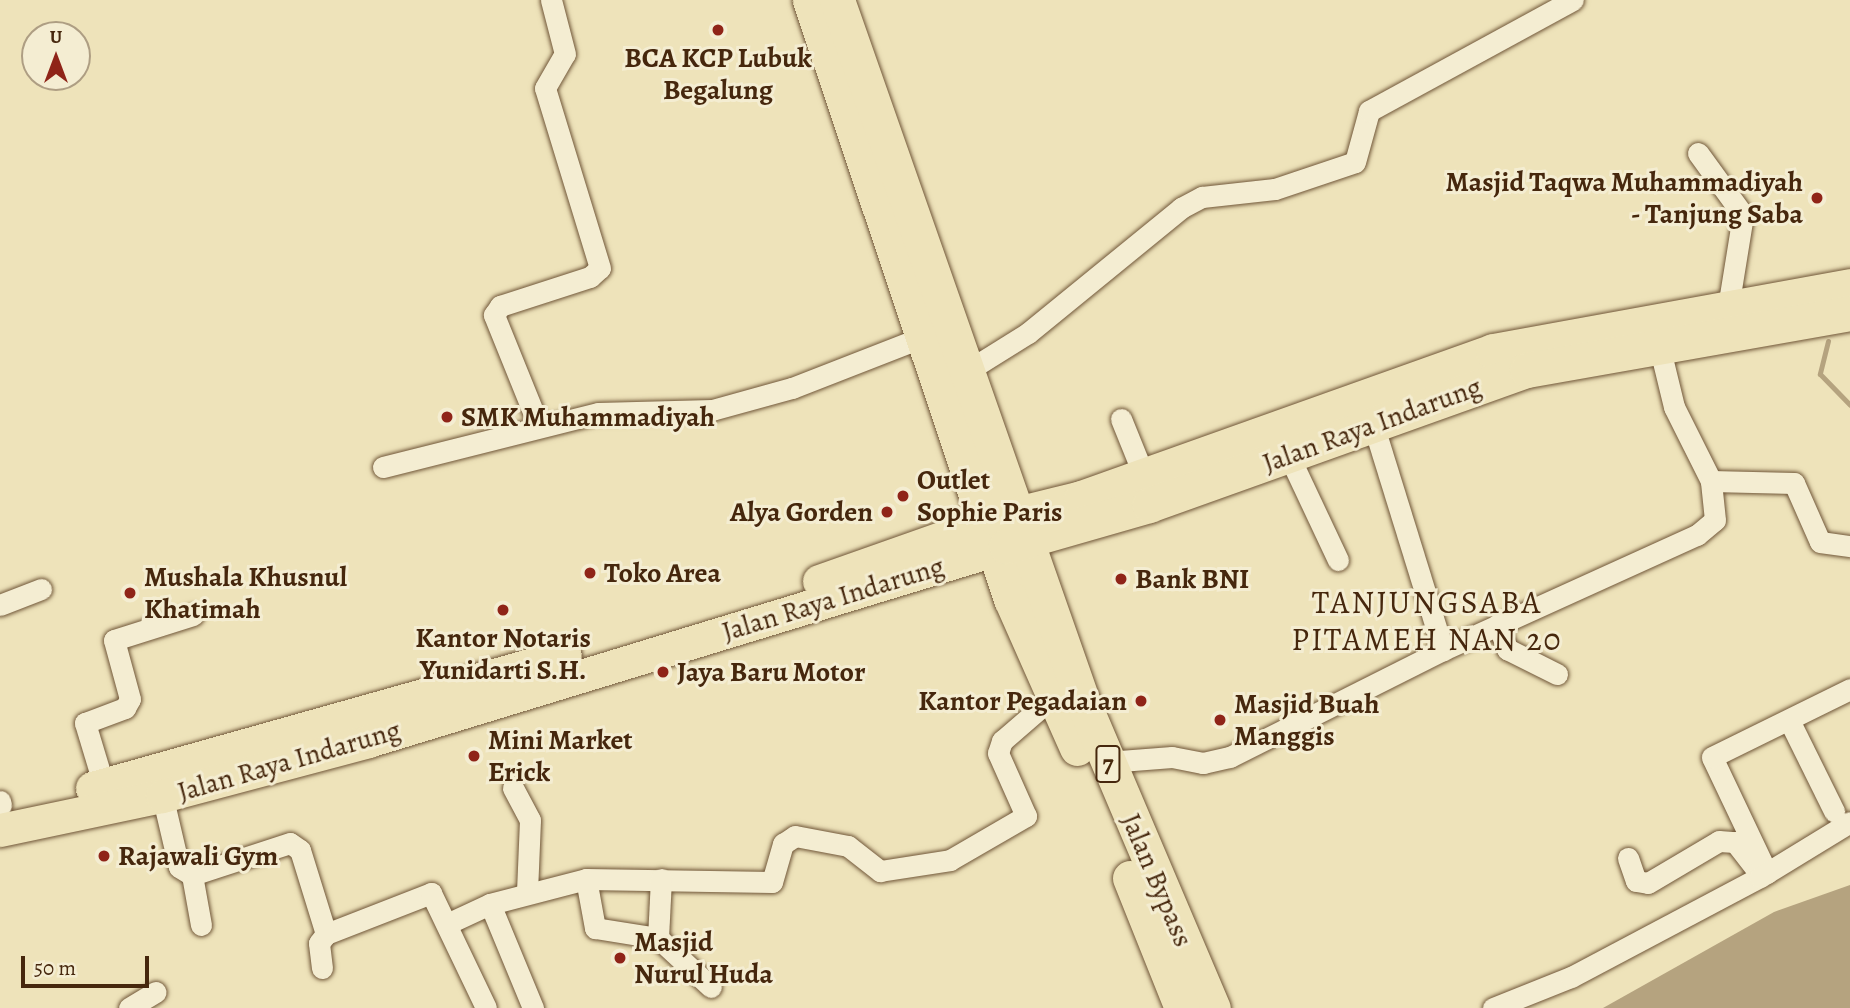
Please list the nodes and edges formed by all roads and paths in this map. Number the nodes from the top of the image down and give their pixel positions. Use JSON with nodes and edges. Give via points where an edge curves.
{"nodes":[{"id":1,"x":551,"y":0,"type":"edge"},
{"id":2,"x":810,"y":0,"type":"edge"},
{"id":3,"x":837,"y":0,"type":"edge"},
{"id":4,"x":1573,"y":0,"type":"edge"},
{"id":5,"x":1698,"y":153,"type":"dead end"},
{"id":6,"x":1850,"y":286,"type":"edge"},
{"id":7,"x":1728,"y":308,"type":"junction"},
{"id":8,"x":1850,"y":313,"type":"edge"},
{"id":9,"x":1656,"y":332,"type":"junction"},
{"id":10,"x":920,"y":338,"type":"junction"},
{"id":11,"x":967,"y":371,"type":"junction"},
{"id":12,"x":1121,"y":419,"type":"dead end"},
{"id":13,"x":538,"y":424,"type":"junction"},
{"id":14,"x":1373,"y":425,"type":"junction"},
{"id":15,"x":1289,"y":456,"type":"junction"},
{"id":16,"x":383,"y":467,"type":"dead end"},
{"id":17,"x":1144,"y":476,"type":"junction"},
{"id":18,"x":1711,"y":481,"type":"junction"},
{"id":19,"x":1022,"y":528,"type":"junction"},
{"id":20,"x":989,"y":536,"type":"junction"},
{"id":21,"x":1850,"y":546,"type":"edge"},
{"id":22,"x":1338,"y":560,"type":"dead end"},
{"id":23,"x":41,"y":589,"type":"dead end"},
{"id":24,"x":0,"y":605,"type":"edge"},
{"id":25,"x":193,"y":615,"type":"dead end"},
{"id":26,"x":1497,"y":624,"type":"junction"},
{"id":27,"x":1443,"y":650,"type":"junction"},
{"id":28,"x":1557,"y":674,"type":"dead end"},
{"id":29,"x":1850,"y":689,"type":"edge"},
{"id":30,"x":1052,"y":691,"type":"junction"},
{"id":31,"x":1789,"y":720,"type":"junction"},
{"id":32,"x":1107,"y":762,"type":"junction"},
{"id":33,"x":160,"y":784,"type":"junction"},
{"id":34,"x":104,"y":786,"type":"junction"},
{"id":35,"x":513,"y":788,"type":"dead end"},
{"id":36,"x":0,"y":804,"type":"edge"},
{"id":37,"x":1842,"y":816,"type":"edge"},
{"id":38,"x":0,"y":830,"type":"edge"},
{"id":39,"x":1628,"y":859,"type":"dead end"},
{"id":40,"x":192,"y":875,"type":"junction"},
{"id":41,"x":1764,"y":875,"type":"junction"},
{"id":42,"x":586,"y":879,"type":"junction"},
{"id":43,"x":661,"y":879,"type":"junction"},
{"id":44,"x":527,"y":892,"type":"junction"},
{"id":45,"x":490,"y":904,"type":"junction"},
{"id":46,"x":449,"y":923,"type":"junction"},
{"id":47,"x":201,"y":925,"type":"dead end"},
{"id":48,"x":326,"y":934,"type":"junction"},
{"id":49,"x":658,"y":938,"type":"junction"},
{"id":50,"x":321,"y":968,"type":"dead end"},
{"id":51,"x":711,"y":987,"type":"dead end"},
{"id":52,"x":156,"y":992,"type":"dead end"},
{"id":53,"x":1188,"y":1007,"type":"edge"},
{"id":54,"x":129,"y":1008,"type":"edge"},
{"id":55,"x":486,"y":1008,"type":"edge"},
{"id":56,"x":533,"y":1008,"type":"edge"},
{"id":57,"x":1493,"y":1008,"type":"edge"}],
"edges":[{"from":1,"to":13,"type":"street","via":[[565,54],[545,88],[600,268],[590,277],[499,306],[494,315]]},
{"from":2,"to":10,"type":"highway","name":"Jalan Bypass"},
{"from":3,"to":11,"type":"highway","number":"7"},
{"from":4,"to":11,"type":"street","via":[[1369,111],[1355,162],[1275,189],[1202,197],[1181,208],[1028,333]]},
{"from":5,"to":7,"type":"street","via":[[1743,215]]},
{"from":6,"to":7,"type":"highway","name":"Jalan Raya Indarung"},
{"from":7,"to":9,"type":"highway","name":"Jalan Raya Indarung"},
{"from":8,"to":9,"type":"highway","name":"Jalan Raya Indarung"},
{"from":9,"to":14,"type":"highway","name":"Jalan Raya Indarung","via":[[1527,370]]},
{"from":9,"to":17,"type":"highway","name":"Jalan Raya Indarung","via":[[1493,351]]},
{"from":9,"to":18,"type":"street","via":[[1674,407]]},
{"from":10,"to":13,"type":"street","via":[[792,388],[712,410],[597,413]]},
{"from":10,"to":20,"type":"highway","name":"Jalan Bypass"},
{"from":11,"to":19,"type":"highway","number":"7"},
{"from":12,"to":17,"type":"street"},
{"from":13,"to":16,"type":"street"},
{"from":14,"to":15,"type":"highway","name":"Jalan Raya Indarung"},
{"from":14,"to":27,"type":"street"},
{"from":15,"to":19,"type":"highway","name":"Jalan Raya Indarung"},
{"from":15,"to":22,"type":"street"},
{"from":17,"to":19,"type":"highway","name":"Jalan Raya Indarung"},
{"from":18,"to":21,"type":"street","via":[[1794,483],[1820,542]]},
{"from":18,"to":26,"type":"street","via":[[1715,520],[1706,529]]},
{"from":19,"to":20,"type":"highway","name":"Jalan Raya Indarung"},
{"from":19,"to":32,"type":"highway","name":"Jalan Bypass","number":"7"},
{"from":20,"to":30,"type":"highway","name":"Jalan Bypass"},
{"from":20,"to":33,"type":"main road","name":"Jalan Raya Indarung","via":[[352,731]]},
{"from":23,"to":24,"type":"street"},
{"from":25,"to":34,"type":"street","via":[[114,640],[130,699],[84,726]]},
{"from":26,"to":27,"type":"street"},
{"from":26,"to":28,"type":"street","via":[[1507,649]]},
{"from":27,"to":32,"type":"street","via":[[1230,757],[1203,763],[1172,757]]},
{"from":29,"to":31,"type":"street"},
{"from":30,"to":43,"type":"street","via":[[1002,741],[998,754],[1026,816],[978,849],[888,872],[873,868],[848,846],[795,836],[785,841],[772,882]]},
{"from":30,"to":53,"type":"highway","name":"Jalan Bypass"},
{"from":31,"to":37,"type":"street"},
{"from":31,"to":41,"type":"street","via":[[1712,757]]},
{"from":32,"to":53,"type":"highway","name":"Jalan Bypass","number":"7"},
{"from":33,"to":34,"type":"main road","name":"Jalan Raya Indarung"},
{"from":33,"to":38,"type":"main road","name":"Jalan Raya Indarung"},
{"from":33,"to":40,"type":"street","via":[[179,867]]},
{"from":34,"to":36,"type":"main road","name":"Jalan Raya Indarung"},
{"from":35,"to":44,"type":"street","via":[[530,820]]},
{"from":37,"to":41,"type":"street"},
{"from":39,"to":41,"type":"street","via":[[1636,881],[1648,883],[1719,841],[1735,842]]},
{"from":40,"to":47,"type":"street"},
{"from":40,"to":48,"type":"street","via":[[282,845],[297,846]]},
{"from":41,"to":57,"type":"street","via":[[1571,976]]},
{"from":42,"to":43,"type":"street"},
{"from":42,"to":44,"type":"street"},
{"from":42,"to":49,"type":"street","via":[[595,928]]},
{"from":43,"to":49,"type":"street"},
{"from":44,"to":45,"type":"street"},
{"from":45,"to":46,"type":"street"},
{"from":45,"to":56,"type":"street"},
{"from":46,"to":48,"type":"street","via":[[437,897],[424,893]]},
{"from":46,"to":55,"type":"street"},
{"from":48,"to":50,"type":"street","via":[[319,943]]},
{"from":49,"to":51,"type":"street"},
{"from":52,"to":54,"type":"street"}]}
